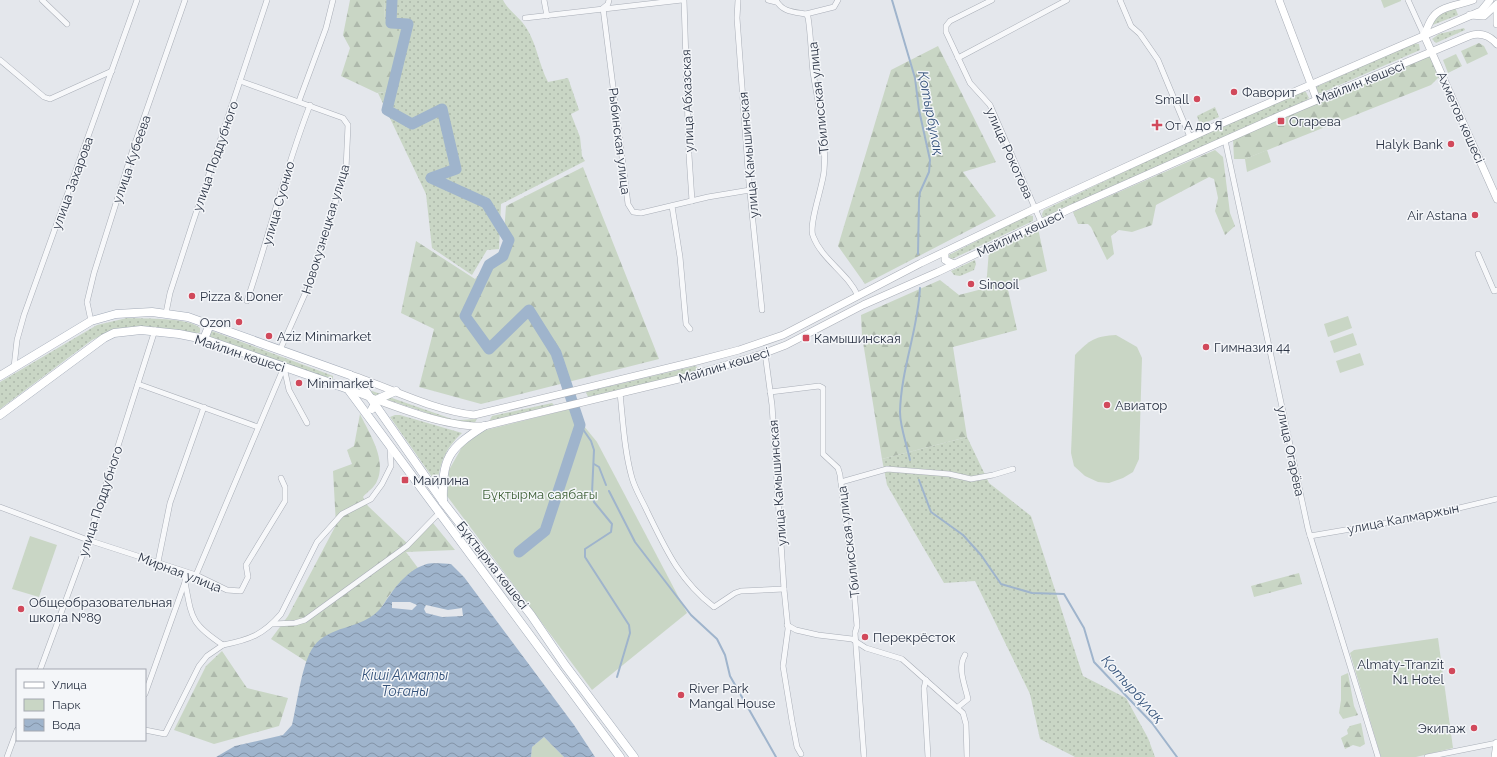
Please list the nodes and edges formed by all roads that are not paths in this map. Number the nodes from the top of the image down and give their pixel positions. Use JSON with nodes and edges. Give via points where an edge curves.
{"nodes":[{"id":1,"x":42,"y":0,"type":"edge"},
{"id":2,"x":136,"y":0,"type":"edge"},
{"id":3,"x":185,"y":0,"type":"edge"},
{"id":4,"x":267,"y":0,"type":"edge"},
{"id":5,"x":333,"y":0,"type":"edge"},
{"id":6,"x":544,"y":0,"type":"edge"},
{"id":7,"x":609,"y":0,"type":"edge"},
{"id":8,"x":683,"y":0,"type":"edge"},
{"id":9,"x":738,"y":0,"type":"edge"},
{"id":10,"x":768,"y":0,"type":"edge"},
{"id":11,"x":838,"y":0,"type":"edge"},
{"id":12,"x":992,"y":0,"type":"edge"},
{"id":13,"x":1068,"y":0,"type":"edge"},
{"id":14,"x":1120,"y":0,"type":"edge"},
{"id":15,"x":1279,"y":0,"type":"edge"},
{"id":16,"x":1408,"y":0,"type":"edge"},
{"id":17,"x":1473,"y":0,"type":"edge"},
{"id":18,"x":1490,"y":0,"type":"edge"},
{"id":19,"x":776,"y":1,"type":"edge"},
{"id":20,"x":1497,"y":5,"type":"edge"},
{"id":21,"x":603,"y":8,"type":"junction"},
{"id":22,"x":806,"y":14,"type":"junction"},
{"id":23,"x":547,"y":16,"type":"junction"},
{"id":24,"x":1467,"y":16,"type":"junction"},
{"id":25,"x":525,"y":18,"type":"dead end"},
{"id":26,"x":67,"y":24,"type":"dead end"},
{"id":27,"x":1497,"y":24,"type":"edge"},
{"id":28,"x":1424,"y":35,"type":"junction"},
{"id":29,"x":1497,"y":44,"type":"edge"},
{"id":30,"x":1432,"y":52,"type":"junction"},
{"id":31,"x":958,"y":58,"type":"junction"},
{"id":32,"x":0,"y":60,"type":"edge"},
{"id":33,"x":112,"y":71,"type":"junction"},
{"id":34,"x":240,"y":81,"type":"junction"},
{"id":35,"x":1310,"y":84,"type":"junction"},
{"id":36,"x":1317,"y":100,"type":"junction"},
{"id":37,"x":300,"y":101,"type":"junction"},
{"id":38,"x":310,"y":105,"type":"junction"},
{"id":39,"x":1190,"y":137,"type":"junction"},
{"id":40,"x":1224,"y":140,"type":"junction"},
{"id":41,"x":750,"y":190,"type":"junction"},
{"id":42,"x":1497,"y":199,"type":"edge"},
{"id":43,"x":692,"y":201,"type":"junction"},
{"id":44,"x":672,"y":206,"type":"junction"},
{"id":45,"x":1034,"y":209,"type":"junction"},
{"id":46,"x":1041,"y":222,"type":"junction"},
{"id":47,"x":945,"y":252,"type":"junction"},
{"id":48,"x":1478,"y":254,"type":"dead end"},
{"id":49,"x":954,"y":264,"type":"junction"},
{"id":50,"x":1497,"y":290,"type":"edge"},
{"id":51,"x":858,"y":296,"type":"junction"},
{"id":52,"x":247,"y":301,"type":"dead end"},
{"id":53,"x":762,"y":310,"type":"dead end"},
{"id":54,"x":166,"y":313,"type":"junction"},
{"id":55,"x":91,"y":321,"type":"junction"},
{"id":56,"x":210,"y":324,"type":"junction"},
{"id":57,"x":690,"y":329,"type":"dead end"},
{"id":58,"x":155,"y":330,"type":"junction"},
{"id":59,"x":204,"y":339,"type":"junction"},
{"id":60,"x":280,"y":350,"type":"junction"},
{"id":61,"x":765,"y":353,"type":"junction"},
{"id":62,"x":14,"y":367,"type":"junction"},
{"id":63,"x":284,"y":367,"type":"junction"},
{"id":64,"x":350,"y":375,"type":"junction"},
{"id":65,"x":0,"y":376,"type":"edge"},
{"id":66,"x":138,"y":384,"type":"junction"},
{"id":67,"x":348,"y":389,"type":"junction"},
{"id":68,"x":396,"y":391,"type":"junction"},
{"id":69,"x":770,"y":392,"type":"junction"},
{"id":70,"x":620,"y":393,"type":"junction"},
{"id":71,"x":368,"y":396,"type":"junction"},
{"id":72,"x":376,"y":402,"type":"junction"},
{"id":73,"x":204,"y":407,"type":"junction"},
{"id":74,"x":0,"y":416,"type":"edge"},
{"id":75,"x":370,"y":418,"type":"junction"},
{"id":76,"x":307,"y":422,"type":"dead end"},
{"id":77,"x":484,"y":426,"type":"junction"},
{"id":78,"x":258,"y":427,"type":"junction"},
{"id":79,"x":390,"y":448,"type":"junction"},
{"id":80,"x":1013,"y":469,"type":"dead end"},
{"id":81,"x":281,"y":478,"type":"dead end"},
{"id":82,"x":841,"y":482,"type":"junction"},
{"id":83,"x":1497,"y":499,"type":"edge"},
{"id":84,"x":443,"y":502,"type":"junction"},
{"id":85,"x":0,"y":507,"type":"edge"},
{"id":86,"x":440,"y":512,"type":"junction"},
{"id":87,"x":1310,"y":536,"type":"junction"},
{"id":88,"x":88,"y":540,"type":"junction"},
{"id":89,"x":158,"y":562,"type":"junction"},
{"id":90,"x":185,"y":572,"type":"junction"},
{"id":91,"x":196,"y":576,"type":"junction"},
{"id":92,"x":185,"y":582,"type":"junction"},
{"id":93,"x":784,"y":589,"type":"junction"},
{"id":94,"x":273,"y":624,"type":"junction"},
{"id":95,"x":787,"y":624,"type":"junction"},
{"id":96,"x":856,"y":644,"type":"junction"},
{"id":97,"x":223,"y":645,"type":"junction"},
{"id":98,"x":965,"y":655,"type":"dead end"},
{"id":99,"x":40,"y":669,"type":"edge"},
{"id":100,"x":926,"y":680,"type":"junction"},
{"id":101,"x":146,"y":691,"type":"edge"},
{"id":102,"x":958,"y":707,"type":"junction"},
{"id":103,"x":146,"y":730,"type":"edge"},
{"id":104,"x":16,"y":733,"type":"edge"},
{"id":105,"x":1497,"y":743,"type":"edge"},
{"id":106,"x":801,"y":754,"type":"dead end"},
{"id":107,"x":7,"y":757,"type":"edge"},
{"id":108,"x":620,"y":757,"type":"edge"},
{"id":109,"x":634,"y":757,"type":"edge"},
{"id":110,"x":864,"y":757,"type":"edge"},
{"id":111,"x":928,"y":757,"type":"edge"},
{"id":112,"x":967,"y":757,"type":"edge"},
{"id":113,"x":1378,"y":757,"type":"edge"},
{"id":114,"x":1427,"y":757,"type":"edge"},
{"id":115,"x":1495,"y":757,"type":"edge"}],
"edges":[{"from":1,"to":26,"type":"street"},
{"from":2,"to":33,"type":"street","name":"улица Захарова"},
{"from":3,"to":55,"type":"street","name":"улица Кубеева","via":[[134,146],[94,273],[87,302]]},
{"from":4,"to":34,"type":"street","name":"улица Поддубного"},
{"from":5,"to":37,"type":"street","via":[[326,28]]},
{"from":6,"to":23,"type":"street"},
{"from":7,"to":21,"type":"street"},
{"from":8,"to":21,"type":"street"},
{"from":8,"to":43,"type":"street","name":"улица Абхазская"},
{"from":9,"to":41,"type":"street","name":"улица Камышинская","via":[[736,13]]},
{"from":10,"to":19,"type":"street"},
{"from":11,"to":22,"type":"street","via":[[834,7]]},
{"from":12,"to":31,"type":"street","name":"улица Рокотова","via":[[950,21],[946,26],[946,32]]},
{"from":13,"to":31,"type":"street"},
{"from":14,"to":39,"type":"street","via":[[1131,26],[1140,34],[1158,60]]},
{"from":15,"to":35,"type":"main road"},
{"from":16,"to":28,"type":"street"},
{"from":17,"to":28,"type":"main road","via":[[1459,3],[1437,14],[1432,18]]},
{"from":18,"to":24,"type":"main road","name":"Майлин көшесі","via":[[1484,8]]},
{"from":19,"to":22,"type":"street","via":[[787,11]]},
{"from":20,"to":24,"type":"main road","via":[[1484,16]]},
{"from":20,"to":27,"type":"main road"},
{"from":21,"to":23,"type":"street"},
{"from":21,"to":44,"type":"street","name":"Рыбинская улица","via":[[628,204],[633,212],[641,213]]},
{"from":22,"to":51,"type":"street","name":"Тбилисская улица","via":[[824,132],[825,158],[812,235],[836,268],[854,286]]},
{"from":23,"to":25,"type":"street"},
{"from":24,"to":28,"type":"main road","name":"Майлин көшесі"},
{"from":28,"to":30,"type":"main road","name":"Ахметов көшесі"},
{"from":28,"to":35,"type":"main road","name":"Майлин көшесі"},
{"from":29,"to":30,"type":"main road","name":"Майлин көшесі","via":[[1488,36],[1473,34]]},
{"from":30,"to":36,"type":"main road","name":"Майлин көшесі"},
{"from":30,"to":42,"type":"main road","name":"Ахметов көшесі"},
{"from":31,"to":45,"type":"street","name":"улица Рокотова","via":[[970,84],[990,105]]},
{"from":32,"to":33,"type":"street","via":[[44,97],[50,99]]},
{"from":33,"to":62,"type":"street","name":"улица Захарова","via":[[24,315]]},
{"from":34,"to":37,"type":"street","name":"Новокузнецкая улица"},
{"from":34,"to":54,"type":"street","name":"улица Поддубного","via":[[168,299]]},
{"from":35,"to":36,"type":"main road"},
{"from":35,"to":39,"type":"main road","name":"Майлин көшесі"},
{"from":36,"to":40,"type":"main road","name":"Майлин көшесі"},
{"from":37,"to":38,"type":"street","name":"Новокузнецкая улица"},
{"from":38,"to":52,"type":"street","name":"улица Суонио","via":[[294,146],[267,242]]},
{"from":38,"to":60,"type":"street","name":"Новокузнецкая улица","via":[[347,121],[346,169],[308,287]]},
{"from":39,"to":45,"type":"main road","name":"Майлин көшесі"},
{"from":40,"to":46,"type":"main road","name":"Майлин көшесі"},
{"from":40,"to":87,"type":"street","name":"улица Огарёва"},
{"from":41,"to":43,"type":"street","name":"Рыбинская улица"},
{"from":41,"to":53,"type":"street","name":"улица Камышинская"},
{"from":43,"to":44,"type":"street","name":"Рыбинская улица"},
{"from":44,"to":57,"type":"street","via":[[686,324]]},
{"from":45,"to":46,"type":"street","name":"улица Рокотова"},
{"from":45,"to":47,"type":"main road","name":"Майлин көшесі"},
{"from":46,"to":49,"type":"main road","name":"Майлин көшесі"},
{"from":47,"to":49,"type":"main road","via":[[945,260]]},
{"from":47,"to":51,"type":"main road","name":"Майлин көшесі"},
{"from":48,"to":50,"type":"street","via":[[1494,291]]},
{"from":49,"to":61,"type":"main road","name":"Майлин көшесі","via":[[862,305],[786,345]]},
{"from":51,"to":68,"type":"main road","name":"Майлин көшесі","via":[[812,321],[769,340],[697,361],[474,415],[435,406]]},
{"from":54,"to":55,"type":"main road","name":"Майлин көшесі","via":[[131,312]]},
{"from":54,"to":56,"type":"main road","name":"Майлин көшесі"},
{"from":55,"to":62,"type":"main road","name":"Майлин көшесі"},
{"from":56,"to":59,"type":"main road"},
{"from":56,"to":60,"type":"main road","name":"Майлин көшесі"},
{"from":58,"to":59,"type":"main road","name":"Майлин көшесі"},
{"from":58,"to":66,"type":"street","name":"улица Поддубного"},
{"from":58,"to":74,"type":"main road","name":"Майлин көшесі","via":[[127,331],[104,338]]},
{"from":59,"to":63,"type":"main road","name":"Майлин көшесі"},
{"from":60,"to":64,"type":"main road","name":"Майлин көшесі"},
{"from":61,"to":69,"type":"street","name":"улица Камышинская"},
{"from":61,"to":70,"type":"main road","name":"Майлин көшесі","via":[[687,377]]},
{"from":62,"to":65,"type":"main road","name":"Майлин көшесі"},
{"from":63,"to":67,"type":"main road","name":"Майлин көшесі"},
{"from":63,"to":76,"type":"street","via":[[290,390]]},
{"from":63,"to":78,"type":"street"},
{"from":64,"to":68,"type":"main road","name":"Майлин көшесі"},
{"from":64,"to":71,"type":"main road","name":"Бұқтырма көшесі"},
{"from":66,"to":73,"type":"street"},
{"from":66,"to":88,"type":"street","name":"улица Поддубного"},
{"from":67,"to":71,"type":"main road","name":"Майлин көшесі"},
{"from":67,"to":75,"type":"main road","name":"Бұқтырма көшесі"},
{"from":68,"to":72,"type":"main road"},
{"from":69,"to":82,"type":"street","name":"Тбилисская улица","via":[[819,386],[823,388],[823,454],[838,468]]},
{"from":69,"to":93,"type":"street","name":"улица Камышинская"},
{"from":70,"to":77,"type":"main road","name":"Майлин көшесі"},
{"from":70,"to":93,"type":"street","via":[[632,479],[664,547],[676,569],[690,586],[714,607],[741,591]]},
{"from":71,"to":72,"type":"main road","name":"Бұқтырма көшесі"},
{"from":72,"to":75,"type":"main road"},
{"from":72,"to":77,"type":"main road","name":"Майлин көшесі","via":[[467,427]]},
{"from":72,"to":84,"type":"main road","name":"Бұқтырма көшесі"},
{"from":73,"to":78,"type":"street"},
{"from":73,"to":89,"type":"street","via":[[170,503]]},
{"from":75,"to":79,"type":"main road","name":"Бұқтырма көшесі"},
{"from":77,"to":84,"type":"main road","via":[[458,444],[448,460],[443,481]]},
{"from":78,"to":91,"type":"street"},
{"from":79,"to":86,"type":"main road","name":"Бұқтырма көшесі"},
{"from":79,"to":94,"type":"street","via":[[391,466],[382,484],[371,499],[342,514],[317,542],[281,614]]},
{"from":80,"to":82,"type":"street","via":[[971,479],[887,468]]},
{"from":81,"to":91,"type":"street","name":"Мирная улица","via":[[285,487],[285,502],[246,565],[248,577],[241,591],[227,590]]},
{"from":82,"to":96,"type":"street","name":"Тбилисская улица","via":[[854,590]]},
{"from":83,"to":87,"type":"street","name":"улица Калмаржын","via":[[1421,517]]},
{"from":84,"to":109,"type":"main road","name":"Бұқтырма көшесі","via":[[526,608]]},
{"from":85,"to":88,"type":"street","name":"Мирная улица"},
{"from":86,"to":94,"type":"street","via":[[407,546],[305,620]]},
{"from":86,"to":108,"type":"main road","name":"Бұқтырма көшесі"},
{"from":87,"to":113,"type":"street","name":"улица Огарёва"},
{"from":88,"to":89,"type":"street","name":"Мирная улица"},
{"from":88,"to":99,"type":"street","name":"улица Поддубного"},
{"from":89,"to":90,"type":"street","name":"Мирная улица"},
{"from":90,"to":91,"type":"street","name":"Мирная улица"},
{"from":90,"to":92,"type":"street"},
{"from":92,"to":97,"type":"street","via":[[192,616],[203,632]]},
{"from":92,"to":101,"type":"street"},
{"from":93,"to":95,"type":"street","name":"улица Камышинская"},
{"from":94,"to":97,"type":"street","via":[[257,636]]},
{"from":95,"to":96,"type":"street","via":[[796,630],[852,639]]},
{"from":95,"to":106,"type":"street","name":"улица Камышинская","via":[[787,647],[783,666],[797,747]]},
{"from":96,"to":100,"type":"street","via":[[902,659]]},
{"from":96,"to":110,"type":"street","name":"Тбилисская улица"},
{"from":97,"to":103,"type":"street","via":[[207,656],[199,666],[165,734]]},
{"from":98,"to":102,"type":"street","via":[[962,661],[962,674],[968,699]]},
{"from":100,"to":102,"type":"street"},
{"from":100,"to":111,"type":"street","via":[[924,688]]},
{"from":102,"to":112,"type":"street","via":[[966,724]]},
{"from":104,"to":107,"type":"street"},
{"from":105,"to":114,"type":"street"},
{"from":105,"to":115,"type":"main road"}]}
